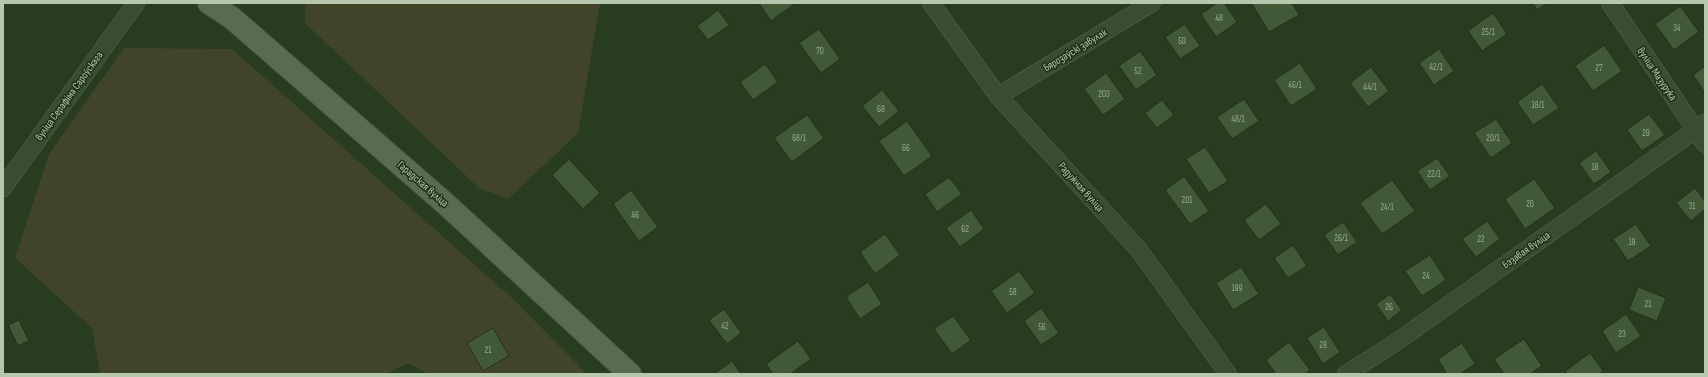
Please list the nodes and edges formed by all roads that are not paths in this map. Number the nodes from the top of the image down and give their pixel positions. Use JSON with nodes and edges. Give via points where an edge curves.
{"nodes":[{"id":1,"x":136,"y":3,"type":"edge"},
{"id":2,"x":209,"y":3,"type":"edge"},
{"id":3,"x":931,"y":3,"type":"edge"},
{"id":4,"x":1152,"y":3,"type":"edge"},
{"id":5,"x":1610,"y":3,"type":"edge"},
{"id":6,"x":998,"y":96,"type":"junction"},
{"id":7,"x":1700,"y":126,"type":"edge"},
{"id":8,"x":1705,"y":144,"type":"edge"},
{"id":9,"x":3,"y":188,"type":"edge"},
{"id":10,"x":630,"y":374,"type":"edge"},
{"id":11,"x":1228,"y":374,"type":"edge"},
{"id":12,"x":1346,"y":374,"type":"edge"}],
"edges":[{"from":1,"to":9,"type":"street","name":"вуліца Серафіма Сароўскага"},
{"from":2,"to":10,"type":"main road","name":"Гарадская вуліца","via":[[232,18],[447,204]]},
{"from":3,"to":6,"type":"street","name":"Радужная вуліца"},
{"from":4,"to":6,"type":"street","name":"Бярозаўскі завулак"},
{"from":5,"to":7,"type":"street","name":"вуліца Мазурука"},
{"from":6,"to":11,"type":"street","name":"Радужная вуліца","via":[[1139,250]]},
{"from":7,"to":8,"type":"street","name":"вуліца Мазурука"},
{"from":7,"to":12,"type":"street","name":"Бэзавая вуліца","via":[[1396,343]]}]}
